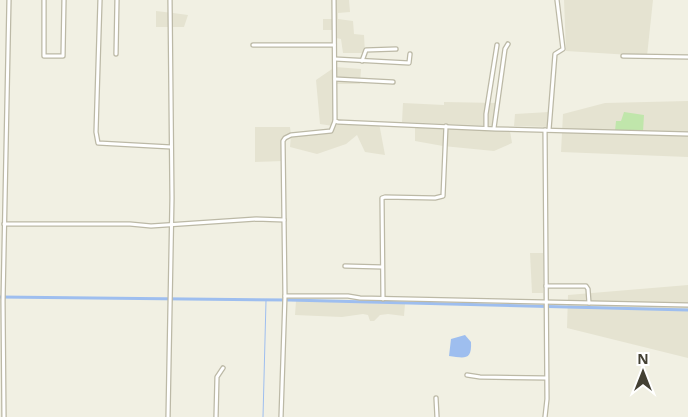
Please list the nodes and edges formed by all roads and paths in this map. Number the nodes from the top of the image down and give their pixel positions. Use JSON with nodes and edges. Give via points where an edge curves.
{"nodes":[{"id":1,"x":9,"y":0,"type":"edge"},
{"id":2,"x":44,"y":0,"type":"edge"},
{"id":3,"x":64,"y":0,"type":"edge"},
{"id":4,"x":100,"y":0,"type":"edge"},
{"id":5,"x":117,"y":0,"type":"edge"},
{"id":6,"x":170,"y":0,"type":"edge"},
{"id":7,"x":334,"y":0,"type":"edge"},
{"id":8,"x":558,"y":0,"type":"edge"},
{"id":9,"x":508,"y":44,"type":"dead end"},
{"id":10,"x":253,"y":45,"type":"dead end"},
{"id":11,"x":334,"y":45,"type":"junction"},
{"id":12,"x":497,"y":45,"type":"dead end"},
{"id":13,"x":396,"y":49,"type":"dead end"},
{"id":14,"x":116,"y":54,"type":"dead end"},
{"id":15,"x":410,"y":54,"type":"dead end"},
{"id":16,"x":623,"y":56,"type":"dead end"},
{"id":17,"x":688,"y":57,"type":"edge"},
{"id":18,"x":335,"y":59,"type":"junction"},
{"id":19,"x":362,"y":60,"type":"junction"},
{"id":20,"x":335,"y":79,"type":"junction"},
{"id":21,"x":393,"y":82,"type":"dead end"},
{"id":22,"x":335,"y":121,"type":"junction"},
{"id":23,"x":446,"y":126,"type":"junction"},
{"id":24,"x":486,"y":128,"type":"junction"},
{"id":25,"x":494,"y":128,"type":"junction"},
{"id":26,"x":547,"y":130,"type":"junction"},
{"id":27,"x":688,"y":134,"type":"edge"},
{"id":28,"x":171,"y":147,"type":"junction"},
{"id":29,"x":284,"y":220,"type":"junction"},
{"id":30,"x":4,"y":224,"type":"junction"},
{"id":31,"x":171,"y":225,"type":"junction"},
{"id":32,"x":344,"y":266,"type":"dead end"},
{"id":33,"x":382,"y":267,"type":"junction"},
{"id":34,"x":546,"y":286,"type":"junction"},
{"id":35,"x":285,"y":299,"type":"junction"},
{"id":36,"x":383,"y":299,"type":"junction"},
{"id":37,"x":546,"y":303,"type":"junction"},
{"id":38,"x":589,"y":304,"type":"junction"},
{"id":39,"x":688,"y":305,"type":"edge"},
{"id":40,"x":223,"y":368,"type":"dead end"},
{"id":41,"x":467,"y":375,"type":"dead end"},
{"id":42,"x":546,"y":378,"type":"junction"},
{"id":43,"x":436,"y":398,"type":"dead end"},
{"id":44,"x":4,"y":417,"type":"edge"},
{"id":45,"x":168,"y":417,"type":"edge"},
{"id":46,"x":216,"y":417,"type":"edge"},
{"id":47,"x":282,"y":417,"type":"edge"},
{"id":48,"x":437,"y":417,"type":"edge"},
{"id":49,"x":545,"y":417,"type":"edge"}],
"edges":[{"from":1,"to":30,"type":"street"},
{"from":2,"to":3,"type":"street","via":[[44,56],[64,56]]},
{"from":4,"to":28,"type":"street","via":[[96,141],[98,144]]},
{"from":5,"to":14,"type":"street"},
{"from":6,"to":28,"type":"street"},
{"from":7,"to":11,"type":"street"},
{"from":8,"to":26,"type":"street","via":[[563,49],[555,54]]},
{"from":9,"to":25,"type":"street","via":[[504,49]]},
{"from":10,"to":11,"type":"street"},
{"from":11,"to":18,"type":"street"},
{"from":12,"to":24,"type":"street"},
{"from":13,"to":19,"type":"street","via":[[366,50]]},
{"from":15,"to":19,"type":"street","via":[[409,62]]},
{"from":16,"to":17,"type":"street"},
{"from":18,"to":19,"type":"street"},
{"from":18,"to":20,"type":"street"},
{"from":20,"to":21,"type":"street"},
{"from":20,"to":22,"type":"street"},
{"from":22,"to":23,"type":"street"},
{"from":22,"to":29,"type":"street","via":[[331,131],[291,135],[283,141]]},
{"from":23,"to":24,"type":"street"},
{"from":23,"to":33,"type":"street","via":[[444,196],[382,198]]},
{"from":24,"to":25,"type":"street"},
{"from":25,"to":26,"type":"street"},
{"from":26,"to":27,"type":"street"},
{"from":26,"to":34,"type":"street"},
{"from":28,"to":31,"type":"street"},
{"from":29,"to":31,"type":"street"},
{"from":29,"to":35,"type":"street"},
{"from":30,"to":31,"type":"street"},
{"from":30,"to":44,"type":"street"},
{"from":31,"to":45,"type":"street"},
{"from":32,"to":33,"type":"street"},
{"from":33,"to":36,"type":"street"},
{"from":34,"to":37,"type":"street"},
{"from":34,"to":38,"type":"street","via":[[586,286]]},
{"from":35,"to":36,"type":"street","via":[[348,296]]},
{"from":35,"to":47,"type":"street"},
{"from":36,"to":37,"type":"street"},
{"from":37,"to":38,"type":"street"},
{"from":37,"to":42,"type":"street"},
{"from":38,"to":39,"type":"street"},
{"from":40,"to":46,"type":"street","via":[[217,377]]},
{"from":41,"to":42,"type":"street"},
{"from":42,"to":49,"type":"street"},
{"from":43,"to":48,"type":"street"}]}
